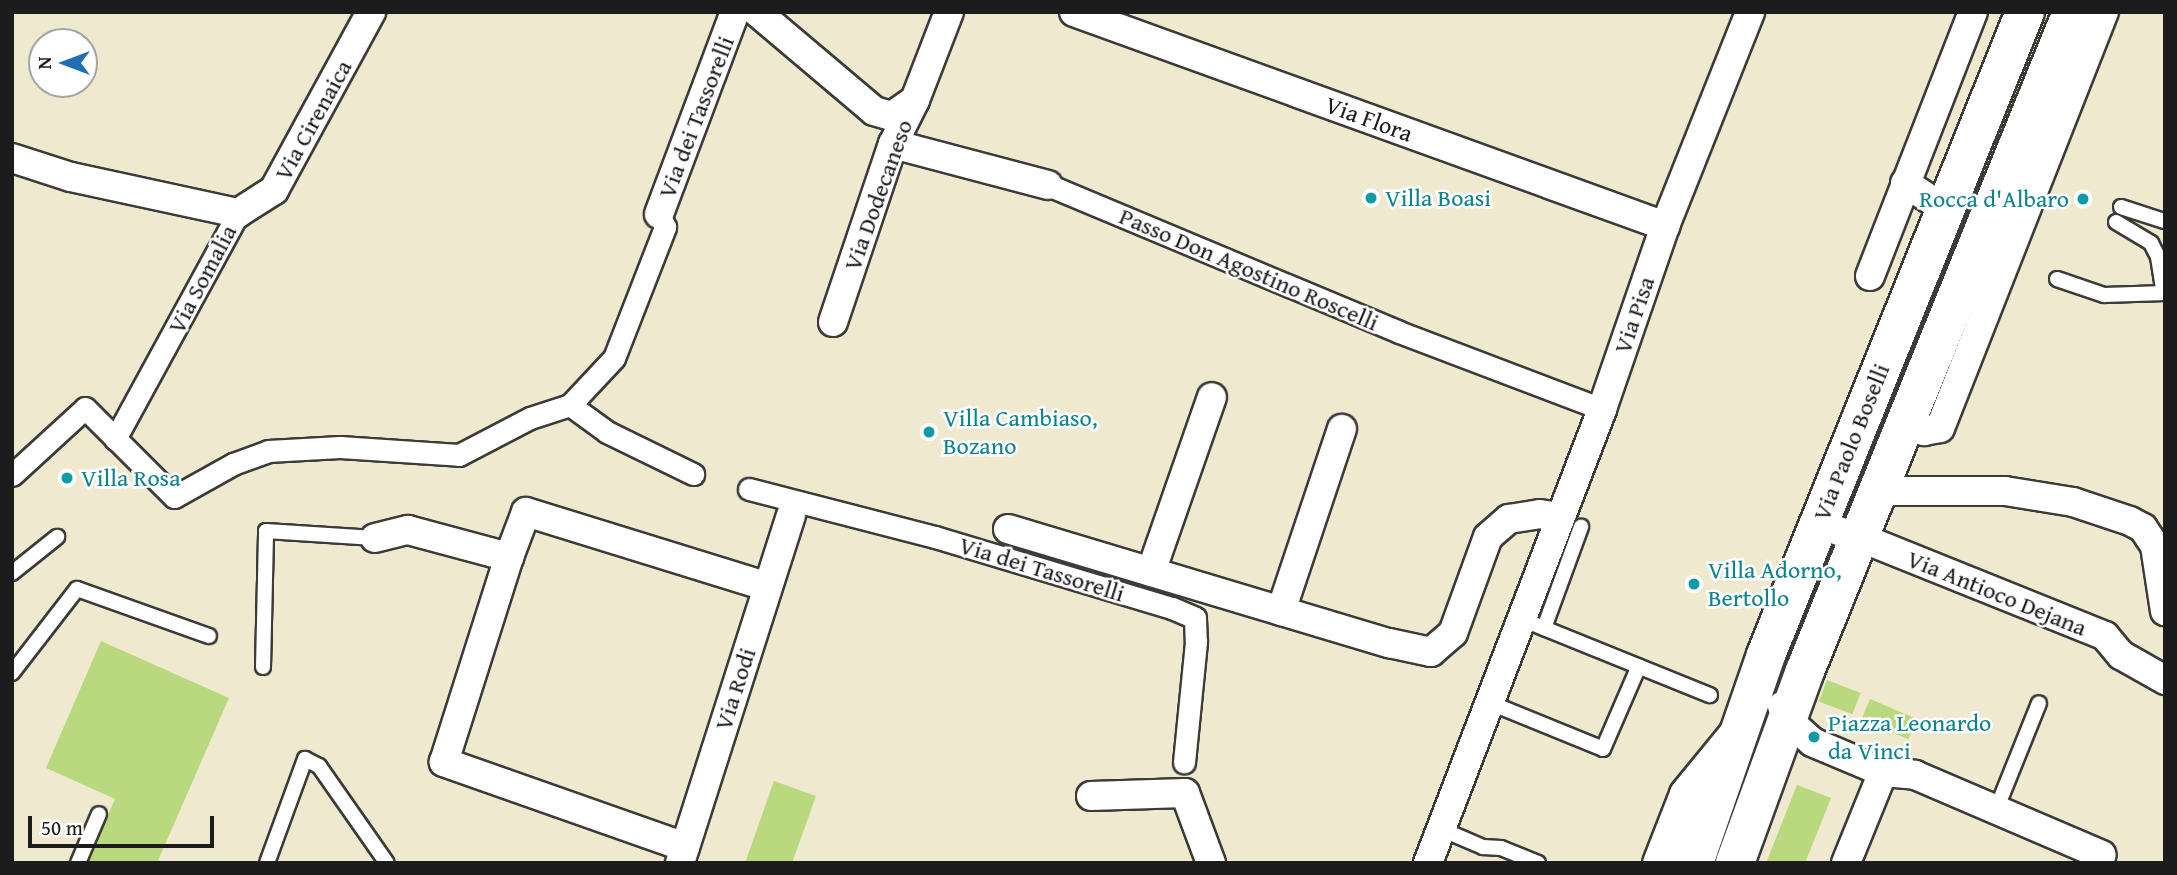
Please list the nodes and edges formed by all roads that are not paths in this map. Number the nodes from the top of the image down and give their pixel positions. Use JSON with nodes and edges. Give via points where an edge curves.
{"nodes":[{"id":1,"x":371,"y":12,"type":"edge"},
{"id":2,"x":735,"y":12,"type":"edge"},
{"id":3,"x":757,"y":12,"type":"edge"},
{"id":4,"x":949,"y":12,"type":"edge"},
{"id":5,"x":1074,"y":12,"type":"edge"},
{"id":6,"x":1750,"y":12,"type":"edge"},
{"id":7,"x":1973,"y":12,"type":"edge"},
{"id":8,"x":2025,"y":12,"type":"edge"},
{"id":9,"x":2072,"y":12,"type":"edge"},
{"id":10,"x":2104,"y":12,"type":"edge"},
{"id":11,"x":915,"y":100,"type":"junction"},
{"id":12,"x":893,"y":144,"type":"junction"},
{"id":13,"x":12,"y":158,"type":"edge"},
{"id":14,"x":1905,"y":183,"type":"junction"},
{"id":15,"x":1048,"y":185,"type":"joint"},
{"id":16,"x":2121,"y":207,"type":"dead end"},
{"id":17,"x":1945,"y":209,"type":"junction"},
{"id":18,"x":238,"y":213,"type":"junction"},
{"id":19,"x":659,"y":214,"type":"joint"},
{"id":20,"x":2164,"y":221,"type":"edge"},
{"id":21,"x":1665,"y":226,"type":"junction"},
{"id":22,"x":1870,"y":276,"type":"dead end"},
{"id":23,"x":2057,"y":279,"type":"dead end"},
{"id":24,"x":2164,"y":293,"type":"edge"},
{"id":25,"x":833,"y":322,"type":"dead end"},
{"id":26,"x":1212,"y":397,"type":"dead end"},
{"id":27,"x":570,"y":405,"type":"junction"},
{"id":28,"x":1602,"y":409,"type":"junction"},
{"id":29,"x":1905,"y":425,"type":"junction"},
{"id":30,"x":1342,"y":429,"type":"dead end"},
{"id":31,"x":115,"y":439,"type":"junction"},
{"id":32,"x":693,"y":474,"type":"dead end"},
{"id":33,"x":12,"y":475,"type":"edge"},
{"id":34,"x":749,"y":489,"type":"dead end"},
{"id":35,"x":1878,"y":491,"type":"junction"},
{"id":36,"x":791,"y":515,"type":"dead end"},
{"id":37,"x":1570,"y":522,"type":"junction"},
{"id":38,"x":1818,"y":524,"type":"junction"},
{"id":39,"x":1008,"y":529,"type":"dead end"},
{"id":40,"x":57,"y":537,"type":"dead end"},
{"id":41,"x":375,"y":538,"type":"joint"},
{"id":42,"x":1858,"y":538,"type":"junction"},
{"id":43,"x":509,"y":557,"type":"junction"},
{"id":44,"x":1151,"y":572,"type":"junction"},
{"id":45,"x":12,"y":573,"type":"edge"},
{"id":46,"x":768,"y":587,"type":"junction"},
{"id":47,"x":1281,"y":611,"type":"junction"},
{"id":48,"x":2165,"y":611,"type":"edge"},
{"id":49,"x":1531,"y":623,"type":"junction"},
{"id":50,"x":209,"y":636,"type":"dead end"},
{"id":51,"x":1639,"y":666,"type":"junction"},
{"id":52,"x":263,"y":667,"type":"dead end"},
{"id":53,"x":12,"y":673,"type":"edge"},
{"id":54,"x":2165,"y":680,"type":"edge"},
{"id":55,"x":1710,"y":695,"type":"dead end"},
{"id":56,"x":1488,"y":702,"type":"junction"},
{"id":57,"x":1749,"y":703,"type":"junction"},
{"id":58,"x":2039,"y":703,"type":"dead end"},
{"id":59,"x":1788,"y":721,"type":"junction"},
{"id":60,"x":1184,"y":762,"type":"dead end"},
{"id":61,"x":1883,"y":772,"type":"junction"},
{"id":62,"x":1091,"y":796,"type":"dead end"},
{"id":63,"x":1996,"y":810,"type":"junction"},
{"id":64,"x":99,"y":814,"type":"dead end"},
{"id":65,"x":1441,"y":829,"type":"junction"},
{"id":66,"x":682,"y":855,"type":"edge"},
{"id":67,"x":2102,"y":855,"type":"dead end"},
{"id":68,"x":78,"y":863,"type":"edge"},
{"id":69,"x":267,"y":863,"type":"edge"},
{"id":70,"x":387,"y":863,"type":"edge"},
{"id":71,"x":1212,"y":863,"type":"edge"},
{"id":72,"x":1428,"y":863,"type":"edge"},
{"id":73,"x":1538,"y":863,"type":"edge"},
{"id":74,"x":1659,"y":863,"type":"edge"},
{"id":75,"x":1693,"y":863,"type":"edge"},
{"id":76,"x":1735,"y":863,"type":"edge"},
{"id":77,"x":1846,"y":863,"type":"edge"}],
"edges":[{"from":1,"to":18,"type":"street","name":"Via Cirenaica","via":[[274,190]]},
{"from":2,"to":19,"type":"street","name":"Via dei Tassorelli"},
{"from":3,"to":11,"type":"street","name":"Via Dodecaneso","via":[[874,111],[891,116]]},
{"from":4,"to":11,"type":"street"},
{"from":5,"to":21,"type":"street","name":"Via Flora"},
{"from":6,"to":21,"type":"street","name":"Via Pisa"},
{"from":7,"to":14,"type":"street"},
{"from":8,"to":17,"type":"main road","name":"Via Paolo Boselli"},
{"from":9,"to":29,"type":"main road","name":"Via Paolo Boselli"},
{"from":10,"to":29,"type":"street","name":"Via Paolo Boselli","via":[[2043,182],[1940,428],[1924,431]]},
{"from":11,"to":12,"type":"street","name":"Via Dodecaneso"},
{"from":12,"to":15,"type":"street","name":"Passo Don Agostino Roscelli"},
{"from":12,"to":25,"type":"street","name":"Via Dodecaneso"},
{"from":13,"to":18,"type":"street","name":"Via Somalia","via":[[71,177]]},
{"from":14,"to":17,"type":"street"},
{"from":14,"to":22,"type":"street"},
{"from":15,"to":28,"type":"street","name":"Passo Don Agostino Roscelli","via":[[1399,332]]},
{"from":16,"to":20,"type":"lane"},
{"from":17,"to":38,"type":"main road","name":"Via Paolo Boselli"},
{"from":18,"to":31,"type":"street","name":"Via Somalia"},
{"from":19,"to":27,"type":"street","name":"Via dei Tassorelli","via":[[665,227],[614,359]]},
{"from":20,"to":24,"type":"lane","via":[[2149,229],[2122,224],[2151,243]]},
{"from":21,"to":28,"type":"street","name":"Via Pisa"},
{"from":23,"to":24,"type":"lane","via":[[2104,295]]},
{"from":26,"to":44,"type":"street"},
{"from":27,"to":31,"type":"street","name":"Via dei Tassorelli","via":[[530,418],[460,455],[340,447],[268,451],[233,464],[174,497]]},
{"from":27,"to":32,"type":"street","via":[[607,432]]},
{"from":28,"to":37,"type":"street","name":"Via Pisa"},
{"from":29,"to":35,"type":"main road","name":"Via Paolo Boselli"},
{"from":30,"to":47,"type":"street"},
{"from":31,"to":33,"type":"street","via":[[85,408]]},
{"from":34,"to":60,"type":"street","name":"Via dei Tassorelli","via":[[935,537],[1195,618]]},
{"from":35,"to":42,"type":"main road","name":"Via Paolo Boselli"},
{"from":35,"to":48,"type":"street","via":[[2005,491],[2073,502],[2130,522],[2143,528],[2155,546]]},
{"from":36,"to":46,"type":"street","name":"Via Rodi"},
{"from":37,"to":47,"type":"street","via":[[1540,514],[1508,519],[1488,537],[1453,632],[1432,652]]},
{"from":37,"to":49,"type":"street","name":"Via Pisa"},
{"from":38,"to":42,"type":"street","name":"Via Antioco Dejana"},
{"from":38,"to":57,"type":"main road","name":"Via Paolo Boselli"},
{"from":39,"to":44,"type":"street"},
{"from":40,"to":45,"type":"lane"},
{"from":41,"to":43,"type":"street","via":[[408,530]]},
{"from":41,"to":52,"type":"lane","via":[[266,531]]},
{"from":42,"to":54,"type":"street","name":"Via Antioco Dejana","via":[[2105,636],[2120,655]]},
{"from":42,"to":59,"type":"main road","name":"Via Paolo Boselli"},
{"from":43,"to":46,"type":"street","via":[[526,512]]},
{"from":43,"to":66,"type":"street","via":[[444,762]]},
{"from":44,"to":47,"type":"street"},
{"from":46,"to":66,"type":"street","name":"Via Rodi"},
{"from":49,"to":51,"type":"lane"},
{"from":49,"to":56,"type":"street","name":"Via Pisa"},
{"from":50,"to":53,"type":"lane","via":[[77,589]]},
{"from":51,"to":55,"type":"lane"},
{"from":51,"to":56,"type":"lane","via":[[1603,750]]},
{"from":56,"to":65,"type":"street","name":"Via Pisa"},
{"from":57,"to":59,"type":"street","via":[[1754,730],[1764,734]]},
{"from":57,"to":74,"type":"street","via":[[1686,794]]},
{"from":57,"to":75,"type":"main road"},
{"from":58,"to":63,"type":"lane"},
{"from":59,"to":61,"type":"street","via":[[1812,742]]},
{"from":59,"to":76,"type":"main road"},
{"from":61,"to":63,"type":"street","via":[[1915,775]]},
{"from":61,"to":77,"type":"street"},
{"from":62,"to":71,"type":"street","via":[[1185,793]]},
{"from":63,"to":67,"type":"street"},
{"from":64,"to":68,"type":"lane"},
{"from":65,"to":72,"type":"street","name":"Via Pisa"},
{"from":65,"to":73,"type":"lane"},
{"from":69,"to":70,"type":"lane","via":[[305,759],[319,766]]}]}
